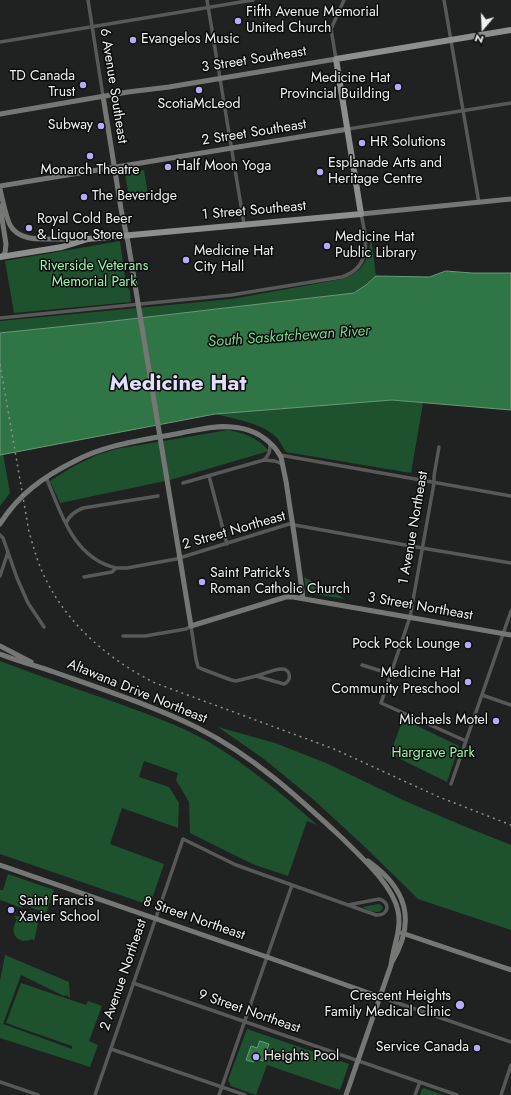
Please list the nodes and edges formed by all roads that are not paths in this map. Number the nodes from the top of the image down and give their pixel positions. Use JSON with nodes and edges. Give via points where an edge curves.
{"nodes":[{"id":1,"x":88,"y":0,"type":"edge"},
{"id":2,"x":207,"y":0,"type":"edge"},
{"id":3,"x":253,"y":0,"type":"edge"},
{"id":4,"x":344,"y":0,"type":"edge"},
{"id":5,"x":444,"y":0,"type":"edge"},
{"id":6,"x":208,"y":8,"type":"junction"},
{"id":7,"x":92,"y":27,"type":"junction"},
{"id":8,"x":511,"y":30,"type":"edge"},
{"id":9,"x":452,"y":40,"type":"junction"},
{"id":10,"x":0,"y":42,"type":"edge"},
{"id":11,"x":336,"y":59,"type":"junction"},
{"id":12,"x":220,"y":78,"type":"junction"},
{"id":13,"x":103,"y":96,"type":"junction"},
{"id":14,"x":511,"y":103,"type":"edge"},
{"id":15,"x":463,"y":111,"type":"junction"},
{"id":16,"x":0,"y":114,"type":"edge"},
{"id":17,"x":348,"y":129,"type":"junction"},
{"id":18,"x":232,"y":149,"type":"junction"},
{"id":19,"x":114,"y":167,"type":"junction"},
{"id":20,"x":0,"y":187,"type":"edge"},
{"id":21,"x":511,"y":200,"type":"edge"},
{"id":22,"x":479,"y":203,"type":"junction"},
{"id":23,"x":0,"y":206,"type":"edge"},
{"id":24,"x":361,"y":214,"type":"junction"},
{"id":25,"x":244,"y":224,"type":"junction"},
{"id":26,"x":126,"y":235,"type":"junction"},
{"id":27,"x":88,"y":239,"type":"junction"},
{"id":28,"x":0,"y":257,"type":"edge"},
{"id":29,"x":0,"y":318,"type":"edge"},
{"id":30,"x":270,"y":443,"type":"junction"},
{"id":31,"x":439,"y":447,"type":"dead end"},
{"id":32,"x":280,"y":455,"type":"junction"},
{"id":33,"x":264,"y":460,"type":"junction"},
{"id":34,"x":282,"y":464,"type":"junction"},
{"id":35,"x":209,"y":476,"type":"junction"},
{"id":36,"x":46,"y":477,"type":"junction"},
{"id":37,"x":434,"y":482,"type":"junction"},
{"id":38,"x":183,"y":483,"type":"dead end"},
{"id":39,"x":158,"y":496,"type":"dead end"},
{"id":40,"x":511,"y":496,"type":"edge"},
{"id":41,"x":66,"y":523,"type":"junction"},
{"id":42,"x":0,"y":524,"type":"edge"},
{"id":43,"x":293,"y":525,"type":"junction"},
{"id":44,"x":0,"y":535,"type":"edge"},
{"id":45,"x":227,"y":544,"type":"junction"},
{"id":46,"x":422,"y":548,"type":"junction"},
{"id":47,"x":8,"y":552,"type":"junction"},
{"id":48,"x":180,"y":558,"type":"junction"},
{"id":49,"x":511,"y":562,"type":"edge"},
{"id":50,"x":116,"y":568,"type":"junction"},
{"id":51,"x":0,"y":576,"type":"edge"},
{"id":52,"x":84,"y":577,"type":"dead end"},
{"id":53,"x":303,"y":598,"type":"junction"},
{"id":54,"x":511,"y":611,"type":"edge"},
{"id":55,"x":410,"y":617,"type":"junction"},
{"id":56,"x":44,"y":626,"type":"dead end"},
{"id":57,"x":191,"y":626,"type":"junction"},
{"id":58,"x":504,"y":633,"type":"junction"},
{"id":59,"x":511,"y":635,"type":"edge"},
{"id":60,"x":123,"y":636,"type":"dead end"},
{"id":61,"x":0,"y":646,"type":"edge"},
{"id":62,"x":0,"y":654,"type":"edge"},
{"id":63,"x":362,"y":665,"type":"dead end"},
{"id":64,"x":54,"y":672,"type":"junction"},
{"id":65,"x":391,"y":674,"type":"junction"},
{"id":66,"x":256,"y":676,"type":"junction"},
{"id":67,"x":482,"y":695,"type":"junction"},
{"id":68,"x":511,"y":705,"type":"edge"},
{"id":69,"x":466,"y":741,"type":"junction"},
{"id":70,"x":451,"y":784,"type":"dead end"},
{"id":71,"x":360,"y":856,"type":"junction"},
{"id":72,"x":0,"y":865,"type":"edge"},
{"id":73,"x":292,"y":885,"type":"junction"},
{"id":74,"x":348,"y":905,"type":"junction"},
{"id":75,"x":156,"y":918,"type":"junction"},
{"id":76,"x":398,"y":931,"type":"junction"},
{"id":77,"x":404,"y":933,"type":"junction"},
{"id":78,"x":267,"y":957,"type":"junction"},
{"id":79,"x":391,"y":965,"type":"junction"},
{"id":80,"x":511,"y":970,"type":"edge"},
{"id":81,"x":134,"y":983,"type":"junction"},
{"id":82,"x":380,"y":997,"type":"junction"},
{"id":83,"x":245,"y":1022,"type":"junction"},
{"id":84,"x":511,"y":1042,"type":"edge"},
{"id":85,"x":111,"y":1049,"type":"junction"},
{"id":86,"x":357,"y":1060,"type":"junction"},
{"id":87,"x":511,"y":1065,"type":"edge"},
{"id":88,"x":0,"y":1082,"type":"edge"},
{"id":89,"x":420,"y":1082,"type":"junction"},
{"id":90,"x":222,"y":1087,"type":"junction"},
{"id":91,"x":38,"y":1095,"type":"edge"},
{"id":92,"x":95,"y":1095,"type":"edge"},
{"id":93,"x":219,"y":1095,"type":"edge"},
{"id":94,"x":245,"y":1095,"type":"edge"},
{"id":95,"x":346,"y":1095,"type":"edge"},
{"id":96,"x":415,"y":1095,"type":"edge"},
{"id":97,"x":457,"y":1095,"type":"edge"},
{"id":98,"x":501,"y":1095,"type":"edge"}],
"edges":[{"from":1,"to":7,"type":"street","name":"6 Avenue Southeast"},
{"from":2,"to":6,"type":"street"},
{"from":3,"to":6,"type":"street"},
{"from":4,"to":11,"type":"street","via":[[331,29]]},
{"from":5,"to":9,"type":"street"},
{"from":6,"to":7,"type":"street"},
{"from":6,"to":12,"type":"street"},
{"from":7,"to":10,"type":"street"},
{"from":7,"to":13,"type":"street","name":"6 Avenue Southeast"},
{"from":8,"to":9,"type":"main road","name":"3 Street Southeast"},
{"from":9,"to":11,"type":"main road","name":"3 Street Southeast"},
{"from":9,"to":15,"type":"street"},
{"from":11,"to":12,"type":"street","name":"3 Street Southeast"},
{"from":11,"to":17,"type":"main road"},
{"from":12,"to":13,"type":"street","name":"3 Street Southeast"},
{"from":12,"to":18,"type":"street"},
{"from":13,"to":16,"type":"street","name":"3 Street Southeast"},
{"from":13,"to":19,"type":"street","name":"6 Avenue Southeast"},
{"from":14,"to":15,"type":"street","name":"2 Street Southeast"},
{"from":15,"to":17,"type":"street","name":"2 Street Southeast"},
{"from":15,"to":22,"type":"street"},
{"from":17,"to":18,"type":"street","name":"2 Street Southeast"},
{"from":17,"to":24,"type":"main road"},
{"from":18,"to":19,"type":"street","name":"2 Street Southeast"},
{"from":18,"to":25,"type":"street"},
{"from":19,"to":20,"type":"street","name":"2 Street Southeast"},
{"from":19,"to":26,"type":"street","name":"6 Avenue Southeast"},
{"from":20,"to":27,"type":"street","via":[[9,224],[20,235],[35,239]]},
{"from":21,"to":22,"type":"street","name":"1 Street Southeast"},
{"from":22,"to":24,"type":"street","name":"1 Street Southeast"},
{"from":23,"to":28,"type":"street","via":[[6,244],[5,253]]},
{"from":24,"to":25,"type":"main road","name":"1 Street Southeast"},
{"from":24,"to":29,"type":"street","via":[[366,243],[365,254],[359,266],[342,277],[231,295]]},
{"from":25,"to":26,"type":"main road","name":"1 Street Southeast"},
{"from":26,"to":27,"type":"main road","name":"1 Street Southeast"},
{"from":26,"to":48,"type":"street","name":"6 Avenue Southeast"},
{"from":27,"to":28,"type":"main road","name":"1 Street Southeast","via":[[62,247]]},
{"from":30,"to":32,"type":"street"},
{"from":30,"to":33,"type":"street","via":[[269,454]]},
{"from":30,"to":36,"type":"street","via":[[249,430],[212,428],[105,449]]},
{"from":31,"to":37,"type":"street","name":"1 Avenue Northeast"},
{"from":32,"to":34,"type":"street"},
{"from":32,"to":37,"type":"street"},
{"from":33,"to":34,"type":"street","via":[[275,460]]},
{"from":33,"to":35,"type":"street"},
{"from":34,"to":43,"type":"street"},
{"from":35,"to":38,"type":"street"},
{"from":35,"to":45,"type":"street"},
{"from":36,"to":41,"type":"street"},
{"from":36,"to":42,"type":"street","via":[[21,497]]},
{"from":37,"to":40,"type":"street"},
{"from":37,"to":46,"type":"street","name":"1 Avenue Northeast"},
{"from":39,"to":41,"type":"street","via":[[83,508],[74,512]]},
{"from":41,"to":50,"type":"street","via":[[70,532],[89,554],[99,562]]},
{"from":43,"to":45,"type":"street","name":"2 Street Northeast","via":[[289,524]]},
{"from":43,"to":46,"type":"street","name":"2 Street Northeast"},
{"from":43,"to":53,"type":"street"},
{"from":44,"to":47,"type":"street"},
{"from":45,"to":48,"type":"street","name":"2 Street Northeast"},
{"from":46,"to":49,"type":"street","name":"2 Street Northeast"},
{"from":46,"to":55,"type":"street","name":"1 Avenue Northeast"},
{"from":47,"to":51,"type":"street"},
{"from":47,"to":56,"type":"street","via":[[28,603]]},
{"from":48,"to":50,"type":"street","name":"2 Street Northeast"},
{"from":48,"to":57,"type":"street"},
{"from":50,"to":52,"type":"street","name":"2 Street Northeast","via":[[112,572]]},
{"from":53,"to":55,"type":"street","name":"3 Street Northeast"},
{"from":53,"to":57,"type":"street","name":"3 Street Northeast","via":[[286,597]]},
{"from":54,"to":58,"type":"street"},
{"from":55,"to":58,"type":"street","name":"3 Street Northeast"},
{"from":55,"to":65,"type":"street","name":"1 Avenue Northeast"},
{"from":57,"to":60,"type":"street","name":"3 Street Northeast","via":[[145,636]]},
{"from":57,"to":66,"type":"street","via":[[198,667],[236,681]]},
{"from":58,"to":59,"type":"street","name":"3 Street Northeast"},
{"from":58,"to":67,"type":"street"},
{"from":61,"to":64,"type":"street","name":"Altawana Drive Northeast"},
{"from":62,"to":64,"type":"street","name":"Altawana Drive Northeast"},
{"from":63,"to":65,"type":"street"},
{"from":64,"to":71,"type":"street","name":"Altawana Drive Northeast","via":[[142,704],[214,736],[245,756],[288,790]]},
{"from":65,"to":69,"type":"street","name":"1 Avenue Northeast","via":[[381,703]]},
{"from":66,"to":66,"type":"street","via":[[284,684],[290,677],[285,669]]},
{"from":67,"to":68,"type":"street"},
{"from":67,"to":69,"type":"street"},
{"from":69,"to":70,"type":"street"},
{"from":71,"to":76,"type":"street","name":"Altawana Drive Northeast","via":[[389,890],[396,903]]},
{"from":71,"to":77,"type":"street","name":"Altawana Drive Northeast","via":[[394,885],[403,903],[406,918]]},
{"from":72,"to":75,"type":"street","name":"8 Street Northeast"},
{"from":73,"to":74,"type":"street"},
{"from":73,"to":75,"type":"street","name":"2 Avenue Northeast","via":[[236,865],[183,839]]},
{"from":73,"to":78,"type":"street"},
{"from":74,"to":74,"type":"street","via":[[379,915],[384,914],[387,907],[379,899]]},
{"from":75,"to":78,"type":"street","name":"8 Street Northeast"},
{"from":75,"to":81,"type":"street","name":"2 Avenue Northeast"},
{"from":76,"to":77,"type":"street"},
{"from":76,"to":79,"type":"street","name":"Altawana Drive Northeast"},
{"from":77,"to":79,"type":"street"},
{"from":77,"to":80,"type":"street"},
{"from":78,"to":82,"type":"street","name":"8 Street Northeast"},
{"from":78,"to":83,"type":"street"},
{"from":79,"to":82,"type":"street"},
{"from":81,"to":83,"type":"street","name":"9 Street Northeast"},
{"from":81,"to":85,"type":"street","name":"2 Avenue Northeast"},
{"from":82,"to":84,"type":"street"},
{"from":82,"to":86,"type":"street"},
{"from":83,"to":86,"type":"street","name":"9 Street Northeast"},
{"from":83,"to":90,"type":"street"},
{"from":85,"to":90,"type":"street"},
{"from":85,"to":92,"type":"street","name":"2 Avenue Northeast"},
{"from":86,"to":89,"type":"street","name":"9 Street Northeast"},
{"from":86,"to":95,"type":"street"},
{"from":87,"to":98,"type":"street"},
{"from":88,"to":91,"type":"street"},
{"from":89,"to":96,"type":"street"},
{"from":89,"to":97,"type":"street","name":"9 Street Northeast"},
{"from":90,"to":93,"type":"street"},
{"from":90,"to":94,"type":"street"}]}
